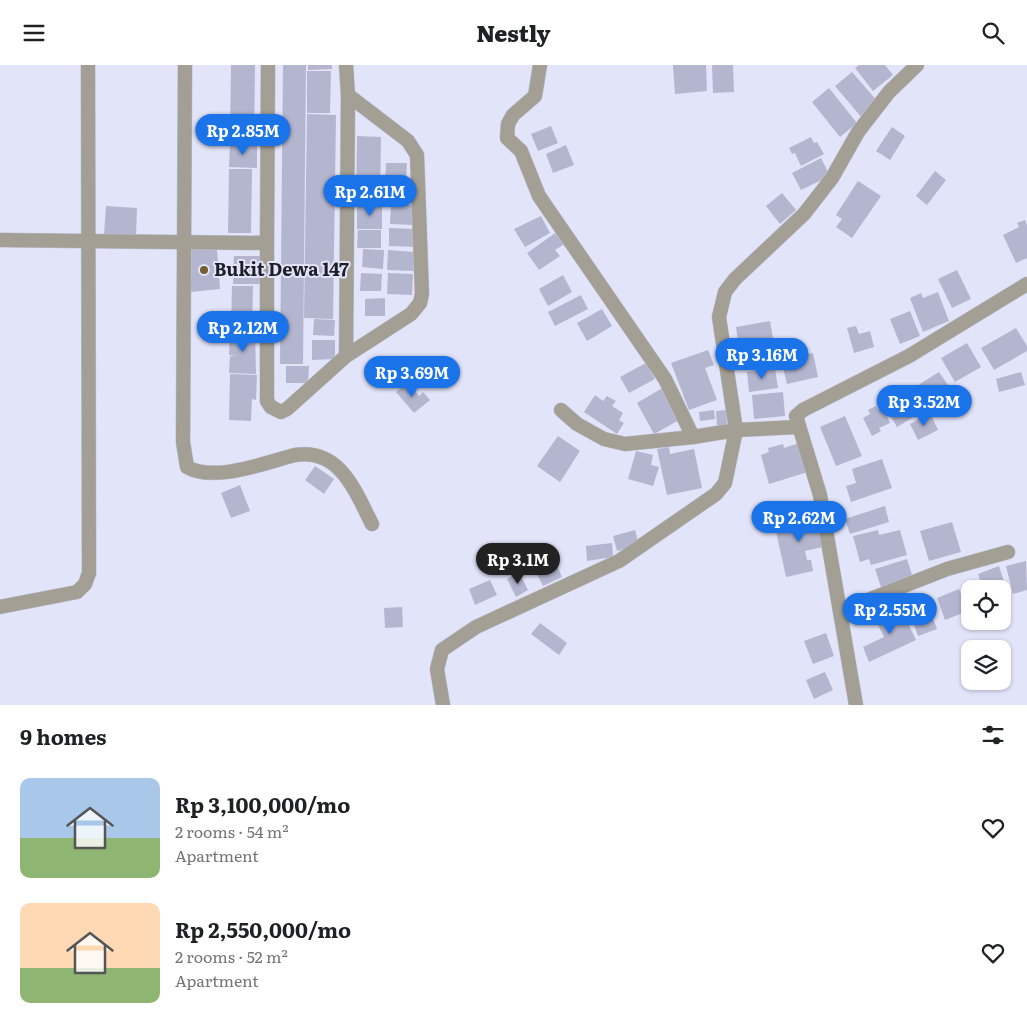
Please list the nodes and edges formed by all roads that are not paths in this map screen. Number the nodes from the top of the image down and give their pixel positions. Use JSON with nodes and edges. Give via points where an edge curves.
{"nodes":[{"id":1,"x":88,"y":65,"type":"edge"},
{"id":2,"x":185,"y":65,"type":"edge"},
{"id":3,"x":268,"y":65,"type":"edge"},
{"id":4,"x":346,"y":65,"type":"edge"},
{"id":5,"x":540,"y":65,"type":"edge"},
{"id":6,"x":917,"y":65,"type":"edge"},
{"id":7,"x":348,"y":95,"type":"junction"},
{"id":8,"x":0,"y":240,"type":"edge"},
{"id":9,"x":87,"y":241,"type":"junction"},
{"id":10,"x":185,"y":243,"type":"junction"},
{"id":11,"x":267,"y":243,"type":"junction"},
{"id":12,"x":1027,"y":284,"type":"edge"},
{"id":13,"x":346,"y":356,"type":"junction"},
{"id":14,"x":560,"y":410,"type":"dead end"},
{"id":15,"x":798,"y":427,"type":"junction"},
{"id":16,"x":736,"y":430,"type":"junction"},
{"id":17,"x":693,"y":437,"type":"junction"},
{"id":18,"x":372,"y":524,"type":"dead end"},
{"id":19,"x":1008,"y":552,"type":"dead end"},
{"id":20,"x":0,"y":607,"type":"edge"},
{"id":21,"x":840,"y":611,"type":"junction"},
{"id":22,"x":443,"y":705,"type":"edge"},
{"id":23,"x":856,"y":705,"type":"edge"}],
"edges":[{"from":1,"to":9,"type":"street"},
{"from":2,"to":10,"type":"street"},
{"from":3,"to":11,"type":"street"},
{"from":4,"to":7,"type":"street"},
{"from":5,"to":17,"type":"street","via":[[535,97],[513,115],[508,125],[508,138],[521,151],[539,197],[665,379]]},
{"from":6,"to":16,"type":"street","via":[[889,92],[858,132],[832,178],[804,214],[734,279],[725,292],[718,317]]},
{"from":7,"to":13,"type":"street"},
{"from":7,"to":13,"type":"street","via":[[408,141],[417,155],[422,294],[420,303],[411,314]]},
{"from":8,"to":9,"type":"street"},
{"from":9,"to":10,"type":"street"},
{"from":9,"to":20,"type":"street","via":[[89,573],[85,585],[77,592]]},
{"from":10,"to":11,"type":"street"},
{"from":10,"to":18,"type":"street","via":[[183,442],[188,467],[198,473],[216,474],[296,455],[319,455],[332,462],[348,478]]},
{"from":11,"to":13,"type":"street","via":[[267,401],[271,407],[281,412],[287,409]]},
{"from":12,"to":15,"type":"street","via":[[909,356],[803,409],[796,416]]},
{"from":14,"to":17,"type":"street","via":[[604,439],[625,444]]},
{"from":15,"to":16,"type":"street"},
{"from":15,"to":21,"type":"street","via":[[820,495]]},
{"from":16,"to":17,"type":"street"},
{"from":16,"to":22,"type":"street","via":[[725,483],[716,493],[619,561],[476,627],[442,650],[437,669]]},
{"from":19,"to":21,"type":"street","via":[[947,569]]},
{"from":21,"to":23,"type":"street"}]}
